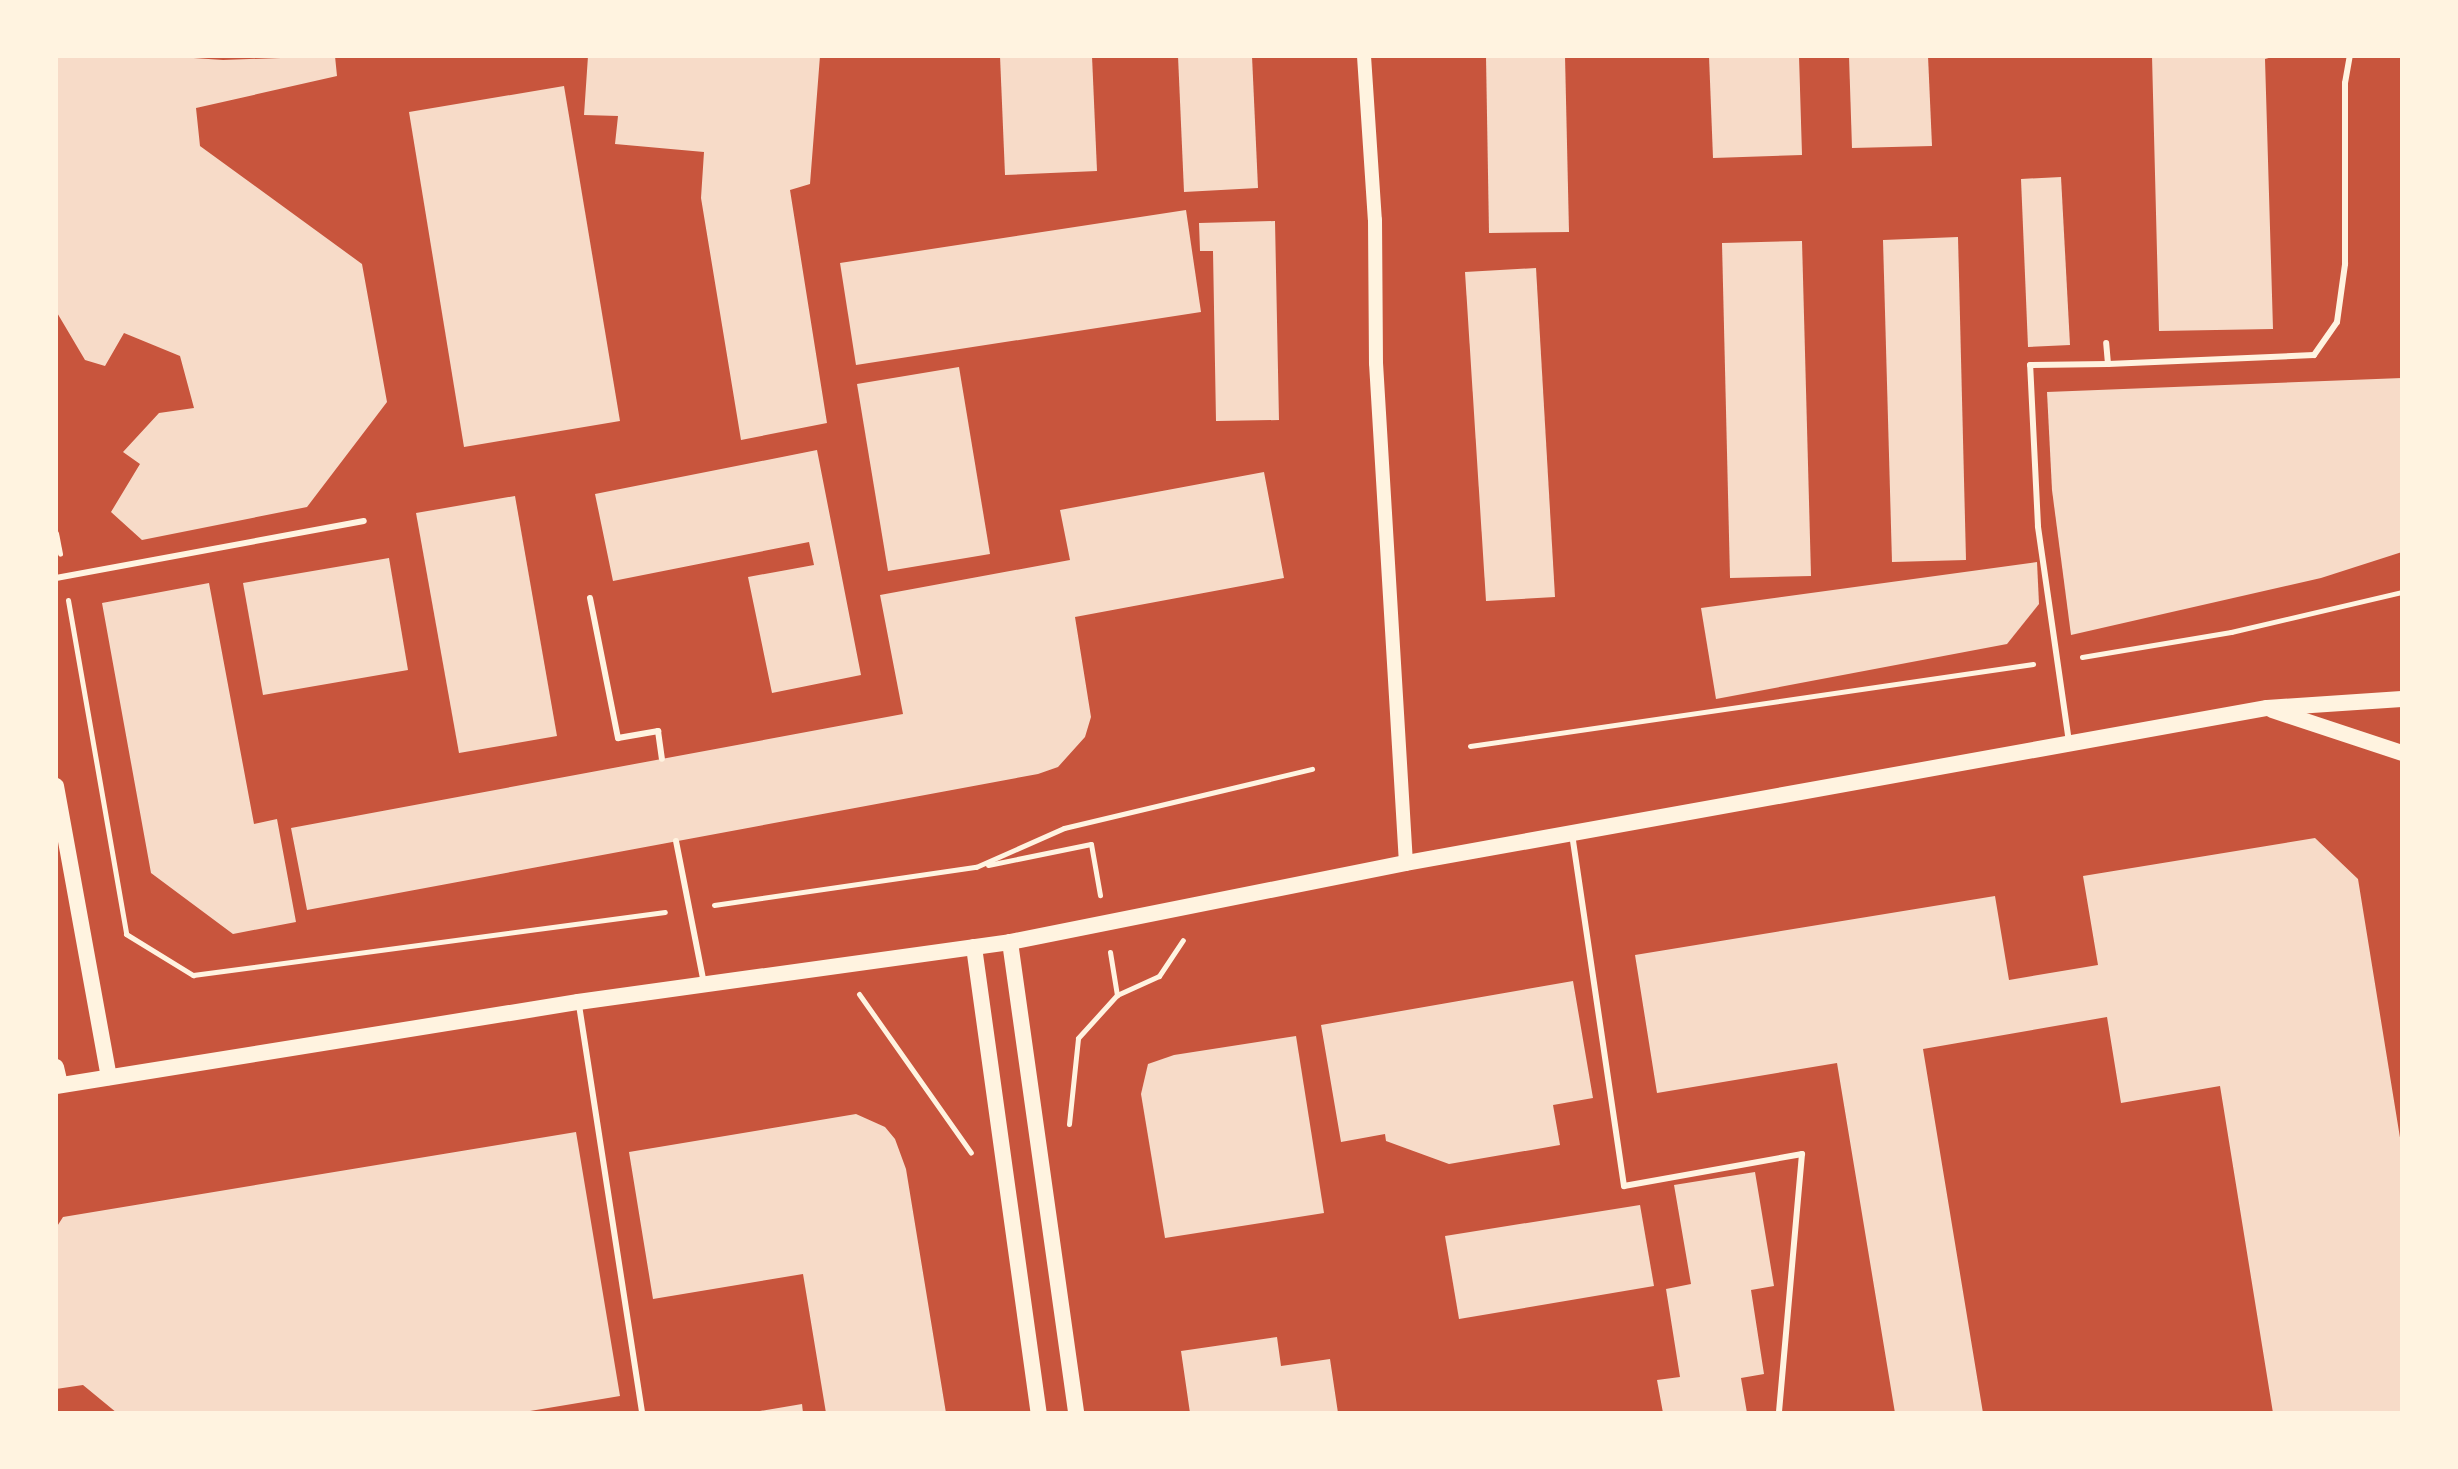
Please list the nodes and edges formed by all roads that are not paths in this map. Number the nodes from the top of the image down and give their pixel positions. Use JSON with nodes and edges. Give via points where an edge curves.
{"nodes":[{"id":1,"x":1364,"y":56,"type":"edge"},
{"id":2,"x":2350,"y":56,"type":"edge"},
{"id":3,"x":2106,"y":343,"type":"dead end"},
{"id":4,"x":2108,"y":364,"type":"junction"},
{"id":5,"x":364,"y":521,"type":"dead end"},
{"id":6,"x":56,"y":578,"type":"edge"},
{"id":7,"x":590,"y":598,"type":"dead end"},
{"id":8,"x":2402,"y":685,"type":"edge"},
{"id":9,"x":2378,"y":698,"type":"junction"},
{"id":10,"x":2402,"y":699,"type":"edge"},
{"id":11,"x":2267,"y":708,"type":"junction"},
{"id":12,"x":2069,"y":746,"type":"junction"},
{"id":13,"x":2402,"y":753,"type":"edge"},
{"id":14,"x":662,"y":759,"type":"dead end"},
{"id":15,"x":56,"y":786,"type":"edge"},
{"id":16,"x":1572,"y":834,"type":"junction"},
{"id":17,"x":676,"y":841,"type":"dead end"},
{"id":18,"x":1406,"y":863,"type":"junction"},
{"id":19,"x":1010,"y":942,"type":"junction"},
{"id":20,"x":974,"y":947,"type":"junction"},
{"id":21,"x":704,"y":984,"type":"junction"},
{"id":22,"x":578,"y":1002,"type":"junction"},
{"id":23,"x":56,"y":1067,"type":"edge"},
{"id":24,"x":109,"y":1077,"type":"junction"},
{"id":25,"x":58,"y":1086,"type":"edge"},
{"id":26,"x":642,"y":1413,"type":"edge"},
{"id":27,"x":1039,"y":1413,"type":"edge"},
{"id":28,"x":1076,"y":1413,"type":"edge"},
{"id":29,"x":1779,"y":1413,"type":"edge"}],
"edges":[{"from":1,"to":18,"type":"street"},
{"from":2,"to":4,"type":"lane","via":[[2345,83],[2345,264],[2337,322],[2314,355]]},
{"from":3,"to":4,"type":"lane"},
{"from":4,"to":12,"type":"lane","via":[[2030,365],[2038,526]]},
{"from":5,"to":6,"type":"lane"},
{"from":7,"to":14,"type":"lane","via":[[618,738],[658,731]]},
{"from":8,"to":9,"type":"main road"},
{"from":9,"to":10,"type":"main road"},
{"from":9,"to":11,"type":"main road"},
{"from":11,"to":12,"type":"main road"},
{"from":11,"to":13,"type":"main road"},
{"from":12,"to":16,"type":"main road"},
{"from":15,"to":24,"type":"main road"},
{"from":16,"to":18,"type":"main road"},
{"from":16,"to":29,"type":"lane","via":[[1624,1186],[1802,1154]]},
{"from":17,"to":21,"type":"lane"},
{"from":18,"to":19,"type":"main road"},
{"from":19,"to":20,"type":"main road"},
{"from":19,"to":28,"type":"main road"},
{"from":20,"to":21,"type":"main road"},
{"from":20,"to":27,"type":"main road"},
{"from":21,"to":22,"type":"main road"},
{"from":22,"to":24,"type":"main road"},
{"from":22,"to":26,"type":"lane"},
{"from":23,"to":25,"type":"main road"},
{"from":24,"to":25,"type":"main road"}]}
